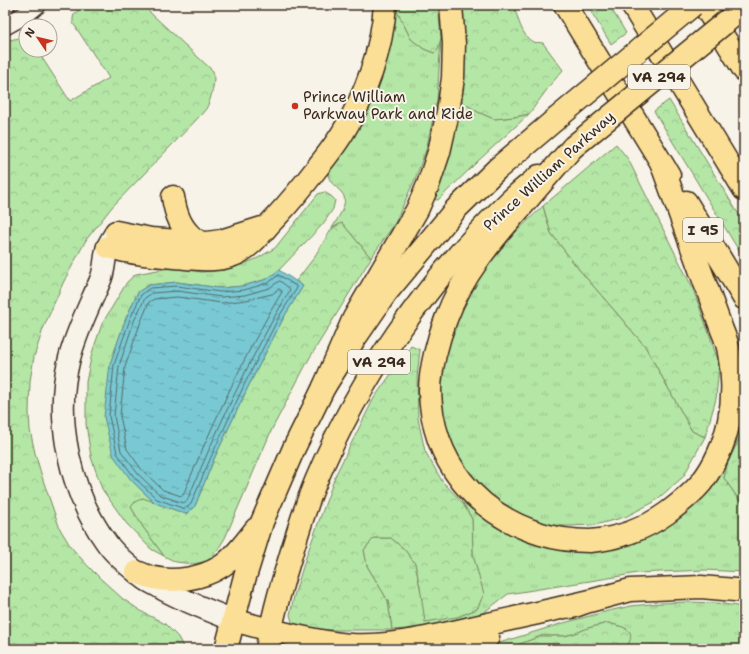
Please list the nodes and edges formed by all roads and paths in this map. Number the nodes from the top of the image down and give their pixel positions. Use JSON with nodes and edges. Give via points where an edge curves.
{"nodes":[{"id":1,"x":37,"y":5,"type":"edge"},
{"id":2,"x":384,"y":5,"type":"edge"},
{"id":3,"x":451,"y":5,"type":"edge"},
{"id":4,"x":565,"y":5,"type":"edge"},
{"id":5,"x":632,"y":5,"type":"edge"},
{"id":6,"x":693,"y":5,"type":"edge"},
{"id":7,"x":704,"y":5,"type":"edge"},
{"id":8,"x":740,"y":5,"type":"edge"},
{"id":9,"x":744,"y":7,"type":"edge"},
{"id":10,"x":744,"y":12,"type":"edge"},
{"id":11,"x":5,"y":26,"type":"edge"},
{"id":12,"x":744,"y":70,"type":"edge"},
{"id":13,"x":573,"y":147,"type":"junction"},
{"id":14,"x":661,"y":162,"type":"junction"},
{"id":15,"x":744,"y":189,"type":"edge"},
{"id":16,"x":173,"y":197,"type":"dead end"},
{"id":17,"x":267,"y":226,"type":"junction"},
{"id":18,"x":122,"y":242,"type":"junction"},
{"id":19,"x":200,"y":242,"type":"junction"},
{"id":20,"x":744,"y":298,"type":"edge"},
{"id":21,"x":324,"y":387,"type":"junction"},
{"id":22,"x":262,"y":522,"type":"junction"},
{"id":23,"x":137,"y":572,"type":"junction"},
{"id":24,"x":744,"y":591,"type":"edge"},
{"id":25,"x":586,"y":602,"type":"junction"},
{"id":26,"x":233,"y":620,"type":"junction"},
{"id":27,"x":268,"y":640,"type":"edge"},
{"id":28,"x":226,"y":649,"type":"edge"},
{"id":29,"x":452,"y":649,"type":"edge"}],
"edges":[{"from":1,"to":11,"type":"street"},
{"from":2,"to":17,"type":"highway","via":[[379,46],[355,110],[326,156]]},
{"from":3,"to":21,"type":"highway","via":[[453,78],[439,152],[416,210],[354,318]]},
{"from":4,"to":14,"type":"highway","number":"I 95"},
{"from":5,"to":15,"type":"highway"},
{"from":6,"to":21,"type":"highway","number":"VA 294","bridge":true,"via":[[497,169],[456,209],[386,293]]},
{"from":7,"to":12,"type":"highway"},
{"from":8,"to":10,"type":"highway"},
{"from":9,"to":13,"type":"highway","name":"Prince William Parkway","number":"VA 294","bridge":true},
{"from":13,"to":14,"type":"highway","via":[[496,236],[469,274],[446,318],[437,345],[430,390],[437,435],[449,463],[471,492],[487,507],[507,520],[529,530],[575,541],[612,538],[638,529],[658,520],[682,502],[713,465],[728,425],[732,399],[729,352]]},
{"from":13,"to":27,"type":"highway","name":"Prince William Parkway","number":"VA 294","via":[[508,203],[468,244],[427,294],[380,359],[358,395],[316,482],[299,528]]},
{"from":14,"to":20,"type":"highway","number":"I 95"},
{"from":16,"to":19,"type":"highway","via":[[185,229],[191,237]]},
{"from":17,"to":18,"type":"highway","via":[[253,243],[240,252],[216,259],[152,255]]},
{"from":17,"to":19,"type":"highway","via":[[221,241]]},
{"from":18,"to":19,"type":"highway","via":[[151,239]]},
{"from":18,"to":23,"type":"street","via":[[101,279],[78,332],[69,361],[63,408],[64,428],[74,478],[82,498],[106,543]]},
{"from":21,"to":22,"type":"highway","number":"VA 294"},
{"from":22,"to":23,"type":"highway","via":[[232,557],[221,567],[205,575],[172,581]]},
{"from":22,"to":26,"type":"highway","number":"VA 294"},
{"from":23,"to":26,"type":"street","via":[[175,596]]},
{"from":24,"to":25,"type":"highway","via":[[701,587],[630,590]]},
{"from":25,"to":27,"type":"highway","via":[[440,635],[396,642],[351,644]]},
{"from":25,"to":29,"type":"highway"},
{"from":26,"to":27,"type":"highway"},
{"from":26,"to":28,"type":"highway","number":"VA 294"}]}
